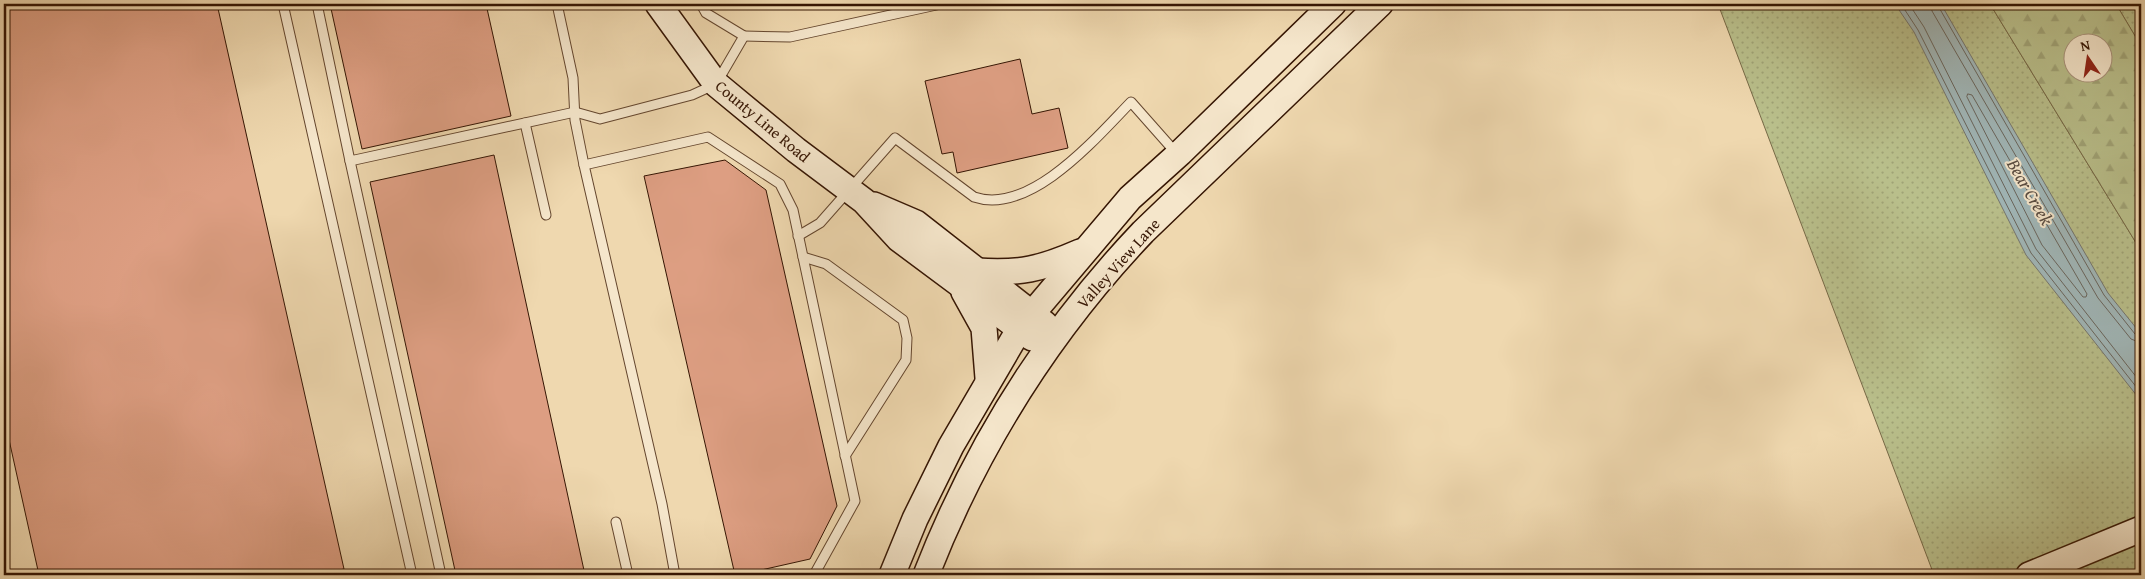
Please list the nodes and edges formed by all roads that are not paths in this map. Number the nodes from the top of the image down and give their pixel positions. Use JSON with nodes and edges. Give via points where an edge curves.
{"nodes":[{"id":1,"x":283,"y":4,"type":"edge"},
{"id":2,"x":317,"y":4,"type":"edge"},
{"id":3,"x":557,"y":4,"type":"edge"},
{"id":4,"x":658,"y":4,"type":"edge"},
{"id":5,"x":701,"y":4,"type":"edge"},
{"id":6,"x":941,"y":4,"type":"edge"},
{"id":7,"x":1333,"y":4,"type":"edge"},
{"id":8,"x":1363,"y":9,"type":"edge"},
{"id":9,"x":744,"y":36,"type":"junction"},
{"id":10,"x":716,"y":84,"type":"junction"},
{"id":11,"x":575,"y":112,"type":"junction"},
{"id":12,"x":525,"y":122,"type":"junction"},
{"id":13,"x":1178,"y":155,"type":"junction"},
{"id":14,"x":350,"y":161,"type":"junction"},
{"id":15,"x":584,"y":164,"type":"junction"},
{"id":16,"x":857,"y":196,"type":"junction"},
{"id":17,"x":546,"y":215,"type":"dead end"},
{"id":18,"x":798,"y":236,"type":"junction"},
{"id":19,"x":1084,"y":250,"type":"junction"},
{"id":20,"x":803,"y":257,"type":"junction"},
{"id":21,"x":968,"y":277,"type":"junction"},
{"id":22,"x":1025,"y":321,"type":"junction"},
{"id":23,"x":1053,"y":341,"type":"junction"},
{"id":24,"x":988,"y":378,"type":"junction"},
{"id":25,"x":845,"y":456,"type":"junction"},
{"id":26,"x":616,"y":522,"type":"dead end"},
{"id":27,"x":2141,"y":529,"type":"edge"},
{"id":28,"x":896,"y":565,"type":"edge"},
{"id":29,"x":412,"y":575,"type":"edge"},
{"id":30,"x":441,"y":575,"type":"edge"},
{"id":31,"x":628,"y":575,"type":"edge"},
{"id":32,"x":675,"y":575,"type":"edge"},
{"id":33,"x":814,"y":575,"type":"edge"},
{"id":34,"x":886,"y":575,"type":"edge"},
{"id":35,"x":926,"y":575,"type":"edge"},
{"id":36,"x":2030,"y":575,"type":"edge"}],
"edges":[{"from":1,"to":29,"type":"lane"},
{"from":2,"to":14,"type":"lane"},
{"from":3,"to":11,"type":"lane","via":[[573,78]]},
{"from":4,"to":10,"type":"main road","name":"County Line Road"},
{"from":5,"to":9,"type":"lane","via":[[706,13]]},
{"from":6,"to":9,"type":"lane","via":[[790,37]]},
{"from":7,"to":13,"type":"main road","name":"Valley View Lane"},
{"from":8,"to":23,"type":"main road","name":"Valley View Lane","via":[[1143,232],[1108,270]]},
{"from":9,"to":10,"type":"lane"},
{"from":10,"to":11,"type":"lane","via":[[692,95],[600,119]]},
{"from":10,"to":16,"type":"main road","name":"County Line Road"},
{"from":11,"to":12,"type":"lane"},
{"from":11,"to":15,"type":"lane"},
{"from":12,"to":14,"type":"lane"},
{"from":12,"to":17,"type":"lane"},
{"from":13,"to":16,"type":"lane","via":[[1131,102],[1071,162],[1038,187],[982,200],[895,138]]},
{"from":13,"to":19,"type":"main road","name":"Valley View Lane","via":[[1130,198]]},
{"from":14,"to":30,"type":"lane"},
{"from":15,"to":18,"type":"lane","via":[[708,137],[780,184],[792,210]]},
{"from":15,"to":32,"type":"lane","via":[[662,504]]},
{"from":16,"to":18,"type":"lane"},
{"from":16,"to":21,"type":"main road","name":"County Line Road","via":[[899,239]]},
{"from":18,"to":20,"type":"lane"},
{"from":19,"to":21,"type":"main road","via":[[1048,266],[1017,273]]},
{"from":19,"to":22,"type":"main road","name":"Valley View Lane"},
{"from":20,"to":25,"type":"lane"},
{"from":20,"to":25,"type":"lane","via":[[826,264],[903,320],[907,338],[906,360]]},
{"from":21,"to":22,"type":"main road","name":"County Line Road"},
{"from":21,"to":24,"type":"main road","via":[[984,328]]},
{"from":22,"to":23,"type":"main road","name":"County Line Road"},
{"from":22,"to":24,"type":"main road","name":"Valley View Lane"},
{"from":23,"to":35,"type":"main road","name":"Valley View Lane","via":[[1006,411],[965,483]]},
{"from":24,"to":28,"type":"main road","name":"Valley View Lane","via":[[950,446]]},
{"from":25,"to":33,"type":"lane","via":[[855,500]]},
{"from":26,"to":31,"type":"lane"},
{"from":27,"to":36,"type":"main road"},
{"from":28,"to":34,"type":"main road","name":"Valley View Lane"}]}
